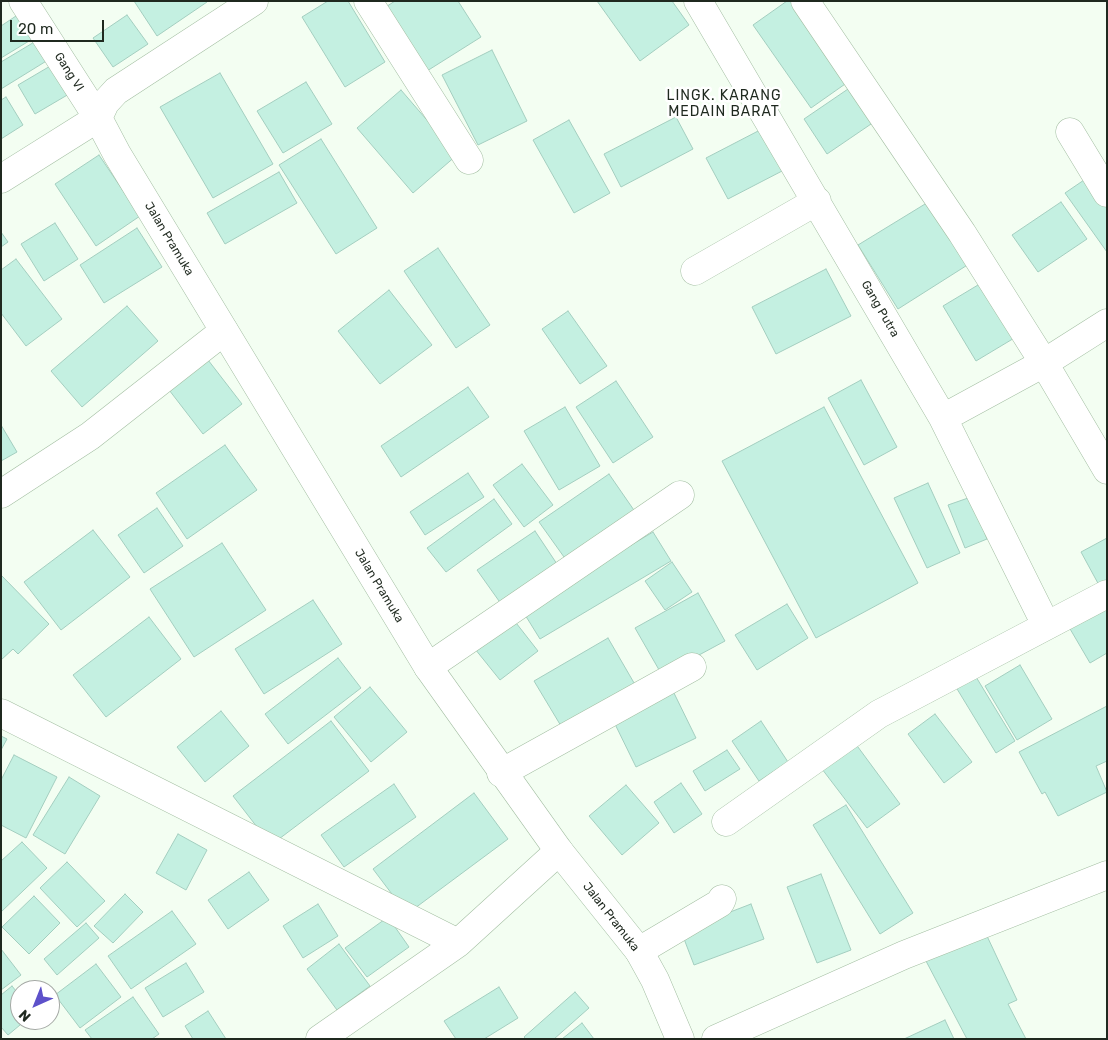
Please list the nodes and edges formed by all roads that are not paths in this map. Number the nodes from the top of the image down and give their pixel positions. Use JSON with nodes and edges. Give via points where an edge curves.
{"nodes":[{"id":1,"x":23,"y":1,"type":"edge"},
{"id":2,"x":254,"y":1,"type":"edge"},
{"id":3,"x":368,"y":1,"type":"edge"},
{"id":4,"x":698,"y":1,"type":"edge"},
{"id":5,"x":805,"y":1,"type":"edge"},
{"id":6,"x":98,"y":118,"type":"junction"},
{"id":7,"x":1070,"y":132,"type":"dead end"},
{"id":8,"x":470,"y":160,"type":"dead end"},
{"id":9,"x":1,"y":179,"type":"edge"},
{"id":10,"x":1107,"y":193,"type":"edge"},
{"id":11,"x":817,"y":201,"type":"junction"},
{"id":12,"x":695,"y":271,"type":"dead end"},
{"id":13,"x":1107,"y":323,"type":"edge"},
{"id":14,"x":224,"y":331,"type":"junction"},
{"id":15,"x":1044,"y":363,"type":"junction"},
{"id":16,"x":944,"y":418,"type":"junction"},
{"id":17,"x":1107,"y":470,"type":"edge"},
{"id":18,"x":1,"y":494,"type":"edge"},
{"id":19,"x":680,"y":495,"type":"dead end"},
{"id":20,"x":1107,"y":594,"type":"edge"},
{"id":21,"x":1046,"y":625,"type":"junction"},
{"id":22,"x":428,"y":666,"type":"junction"},
{"id":23,"x":692,"y":667,"type":"dead end"},
{"id":24,"x":1,"y":713,"type":"edge"},
{"id":25,"x":501,"y":773,"type":"junction"},
{"id":26,"x":726,"y":822,"type":"dead end"},
{"id":27,"x":559,"y":851,"type":"junction"},
{"id":28,"x":1107,"y":875,"type":"edge"},
{"id":29,"x":722,"y":900,"type":"dead end"},
{"id":30,"x":458,"y":943,"type":"junction"},
{"id":31,"x":639,"y":951,"type":"junction"},
{"id":32,"x":320,"y":1039,"type":"edge"},
{"id":33,"x":680,"y":1039,"type":"edge"},
{"id":34,"x":716,"y":1039,"type":"edge"}],
"edges":[{"from":1,"to":6,"type":"street","name":"Gang VI"},
{"from":2,"to":6,"type":"street","via":[[116,91]]},
{"from":3,"to":8,"type":"street"},
{"from":4,"to":11,"type":"street","name":"Gang Putra"},
{"from":5,"to":15,"type":"street","via":[[962,233]]},
{"from":6,"to":9,"type":"street"},
{"from":6,"to":14,"type":"street","name":"Jalan Pramuka"},
{"from":7,"to":10,"type":"street"},
{"from":11,"to":12,"type":"street"},
{"from":11,"to":16,"type":"street","name":"Gang Putra"},
{"from":13,"to":15,"type":"street"},
{"from":14,"to":18,"type":"street","via":[[90,436]]},
{"from":14,"to":22,"type":"street","name":"Jalan Pramuka"},
{"from":15,"to":16,"type":"street"},
{"from":15,"to":17,"type":"street"},
{"from":16,"to":21,"type":"street","name":"Gang Putra"},
{"from":19,"to":22,"type":"street"},
{"from":20,"to":21,"type":"street"},
{"from":21,"to":26,"type":"street","via":[[879,714]]},
{"from":22,"to":25,"type":"street","name":"Jalan Pramuka"},
{"from":23,"to":25,"type":"street"},
{"from":24,"to":30,"type":"street"},
{"from":25,"to":27,"type":"street","name":"Jalan Pramuka"},
{"from":27,"to":30,"type":"street"},
{"from":27,"to":31,"type":"street","name":"Jalan Pramuka"},
{"from":28,"to":34,"type":"street","via":[[904,955]]},
{"from":29,"to":31,"type":"street"},
{"from":30,"to":32,"type":"street"},
{"from":31,"to":33,"type":"street","name":"Jalan Pramuka"}]}
